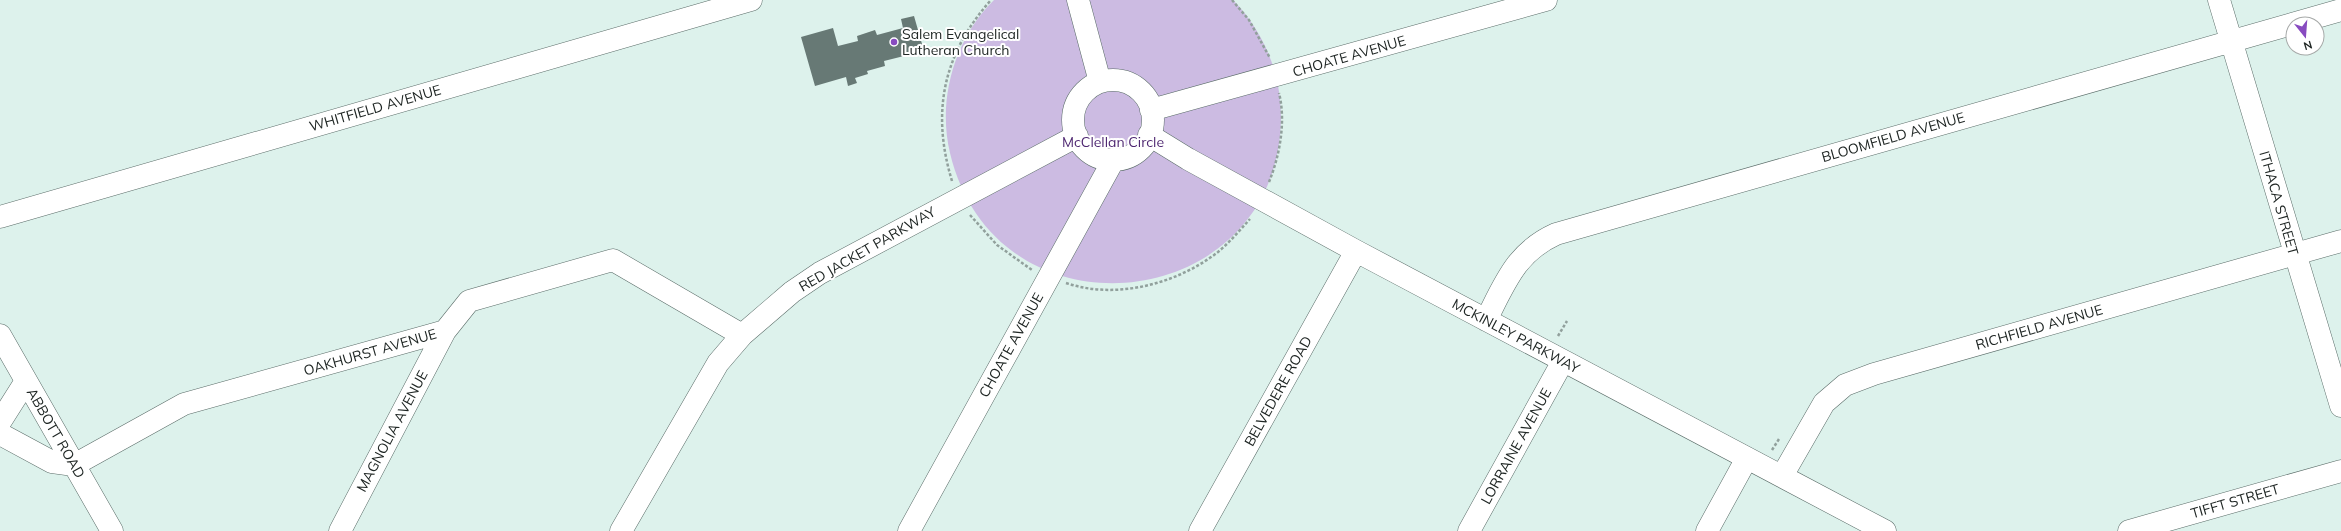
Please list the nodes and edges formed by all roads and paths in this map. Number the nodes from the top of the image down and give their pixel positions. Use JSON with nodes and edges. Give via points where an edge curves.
{"nodes":[{"id":1,"x":751,"y":0,"type":"edge"},
{"id":2,"x":991,"y":0,"type":"edge"},
{"id":3,"x":1078,"y":0,"type":"edge"},
{"id":4,"x":1232,"y":0,"type":"edge"},
{"id":5,"x":1546,"y":0,"type":"edge"},
{"id":6,"x":2219,"y":0,"type":"edge"},
{"id":7,"x":2341,"y":10,"type":"edge"},
{"id":8,"x":2232,"y":41,"type":"junction"},
{"id":9,"x":1271,"y":60,"type":"dead end"},
{"id":10,"x":1100,"y":82,"type":"junction"},
{"id":11,"x":1279,"y":92,"type":"dead end"},
{"id":12,"x":1151,"y":110,"type":"junction"},
{"id":13,"x":1149,"y":135,"type":"junction"},
{"id":14,"x":1077,"y":136,"type":"junction"},
{"id":15,"x":1114,"y":159,"type":"junction"},
{"id":16,"x":953,"y":183,"type":"dead end"},
{"id":17,"x":1268,"y":185,"type":"dead end"},
{"id":18,"x":970,"y":215,"type":"dead end"},
{"id":19,"x":0,"y":217,"type":"edge"},
{"id":20,"x":1250,"y":219,"type":"dead end"},
{"id":21,"x":2341,"y":241,"type":"edge"},
{"id":22,"x":1356,"y":251,"type":"junction"},
{"id":23,"x":2294,"y":254,"type":"junction"},
{"id":24,"x":1037,"y":272,"type":"dead end"},
{"id":25,"x":1062,"y":282,"type":"dead end"},
{"id":26,"x":1486,"y":320,"type":"junction"},
{"id":27,"x":1567,"y":320,"type":"dead end"},
{"id":28,"x":445,"y":331,"type":"junction"},
{"id":29,"x":0,"y":335,"type":"edge"},
{"id":30,"x":742,"y":335,"type":"junction"},
{"id":31,"x":1558,"y":336,"type":"dead end"},
{"id":32,"x":1563,"y":361,"type":"junction"},
{"id":33,"x":26,"y":381,"type":"junction"},
{"id":34,"x":2341,"y":406,"type":"edge"},
{"id":35,"x":0,"y":422,"type":"edge"},
{"id":36,"x":0,"y":434,"type":"edge"},
{"id":37,"x":1747,"y":458,"type":"junction"},
{"id":38,"x":74,"y":465,"type":"junction"},
{"id":39,"x":2341,"y":471,"type":"edge"},
{"id":40,"x":1782,"y":476,"type":"junction"},
{"id":41,"x":112,"y":531,"type":"edge"},
{"id":42,"x":340,"y":531,"type":"edge"},
{"id":43,"x":621,"y":531,"type":"edge"},
{"id":44,"x":909,"y":531,"type":"edge"},
{"id":45,"x":1200,"y":531,"type":"edge"},
{"id":46,"x":1469,"y":531,"type":"edge"},
{"id":47,"x":1707,"y":531,"type":"edge"},
{"id":48,"x":1885,"y":531,"type":"edge"},
{"id":49,"x":2129,"y":531,"type":"edge"}],
"edges":[{"from":1,"to":19,"type":"street","name":"WHITFIELD AVENUE"},
{"from":2,"to":16,"type":"path","via":[[977,16],[955,52],[943,93],[942,136]]},
{"from":3,"to":10,"type":"street"},
{"from":4,"to":9,"type":"path","via":[[1253,26]]},
{"from":5,"to":12,"type":"street","name":"CHOATE AVENUE"},
{"from":6,"to":8,"type":"street","name":"ITHACA STREET"},
{"from":7,"to":8,"type":"street","name":"BLOOMFIELD AVENUE"},
{"from":8,"to":23,"type":"street","name":"ITHACA STREET"},
{"from":8,"to":26,"type":"street","name":"BLOOMFIELD AVENUE","via":[[1624,212],[1556,234],[1530,249],[1514,267]]},
{"from":10,"to":12,"type":"street","via":[[1114,80],[1132,85],[1143,94]]},
{"from":10,"to":14,"type":"street","via":[[1088,88],[1076,105],[1073,119]]},
{"from":11,"to":17,"type":"path","via":[[1281,139]]},
{"from":12,"to":13,"type":"street","via":[[1152,123]]},
{"from":13,"to":15,"type":"street","via":[[1138,150],[1127,157]]},
{"from":13,"to":22,"type":"street","name":"MCKINLEY PARKWAY"},
{"from":14,"to":15,"type":"street","via":[[1089,152]]},
{"from":14,"to":30,"type":"street","name":"RED JACKET PARKWAY","via":[[820,273],[792,292]]},
{"from":15,"to":44,"type":"street","name":"CHOATE AVENUE"},
{"from":18,"to":24,"type":"path","via":[[1012,258]]},
{"from":20,"to":25,"type":"path","via":[[1219,252],[1180,275],[1137,288],[1092,288]]},
{"from":21,"to":23,"type":"street","name":"RICHFIELD AVENUE"},
{"from":22,"to":26,"type":"street","name":"MCKINLEY PARKWAY"},
{"from":22,"to":45,"type":"street","name":"BELVEDERE ROAD"},
{"from":23,"to":34,"type":"street","name":"ITHACA STREET"},
{"from":23,"to":40,"type":"street","name":"RICHFIELD AVENUE","via":[[1882,372],[1845,385],[1824,403]]},
{"from":26,"to":32,"type":"street","name":"MCKINLEY PARKWAY"},
{"from":27,"to":31,"type":"path"},
{"from":28,"to":30,"type":"street","name":"OAKHURST AVENUE","via":[[469,301],[613,260]]},
{"from":28,"to":38,"type":"street","name":"OAKHURST AVENUE","via":[[184,404]]},
{"from":28,"to":42,"type":"street","name":"MAGNOLIA AVENUE"},
{"from":29,"to":33,"type":"street","name":"ABBOTT ROAD"},
{"from":30,"to":43,"type":"street","name":"RED JACKET PARKWAY","via":[[718,363]]},
{"from":32,"to":37,"type":"street","name":"MCKINLEY PARKWAY"},
{"from":32,"to":46,"type":"street","name":"LORRAINE AVENUE"},
{"from":33,"to":35,"type":"street"},
{"from":33,"to":38,"type":"street","name":"ABBOTT ROAD"},
{"from":36,"to":38,"type":"street","via":[[52,462]]},
{"from":37,"to":40,"type":"street","name":"MCKINLEY PARKWAY"},
{"from":37,"to":47,"type":"street"},
{"from":38,"to":41,"type":"street","name":"ABBOTT ROAD"},
{"from":39,"to":49,"type":"street","name":"TIFFT STREET"},
{"from":40,"to":48,"type":"street","name":"MCKINLEY PARKWAY"}]}
